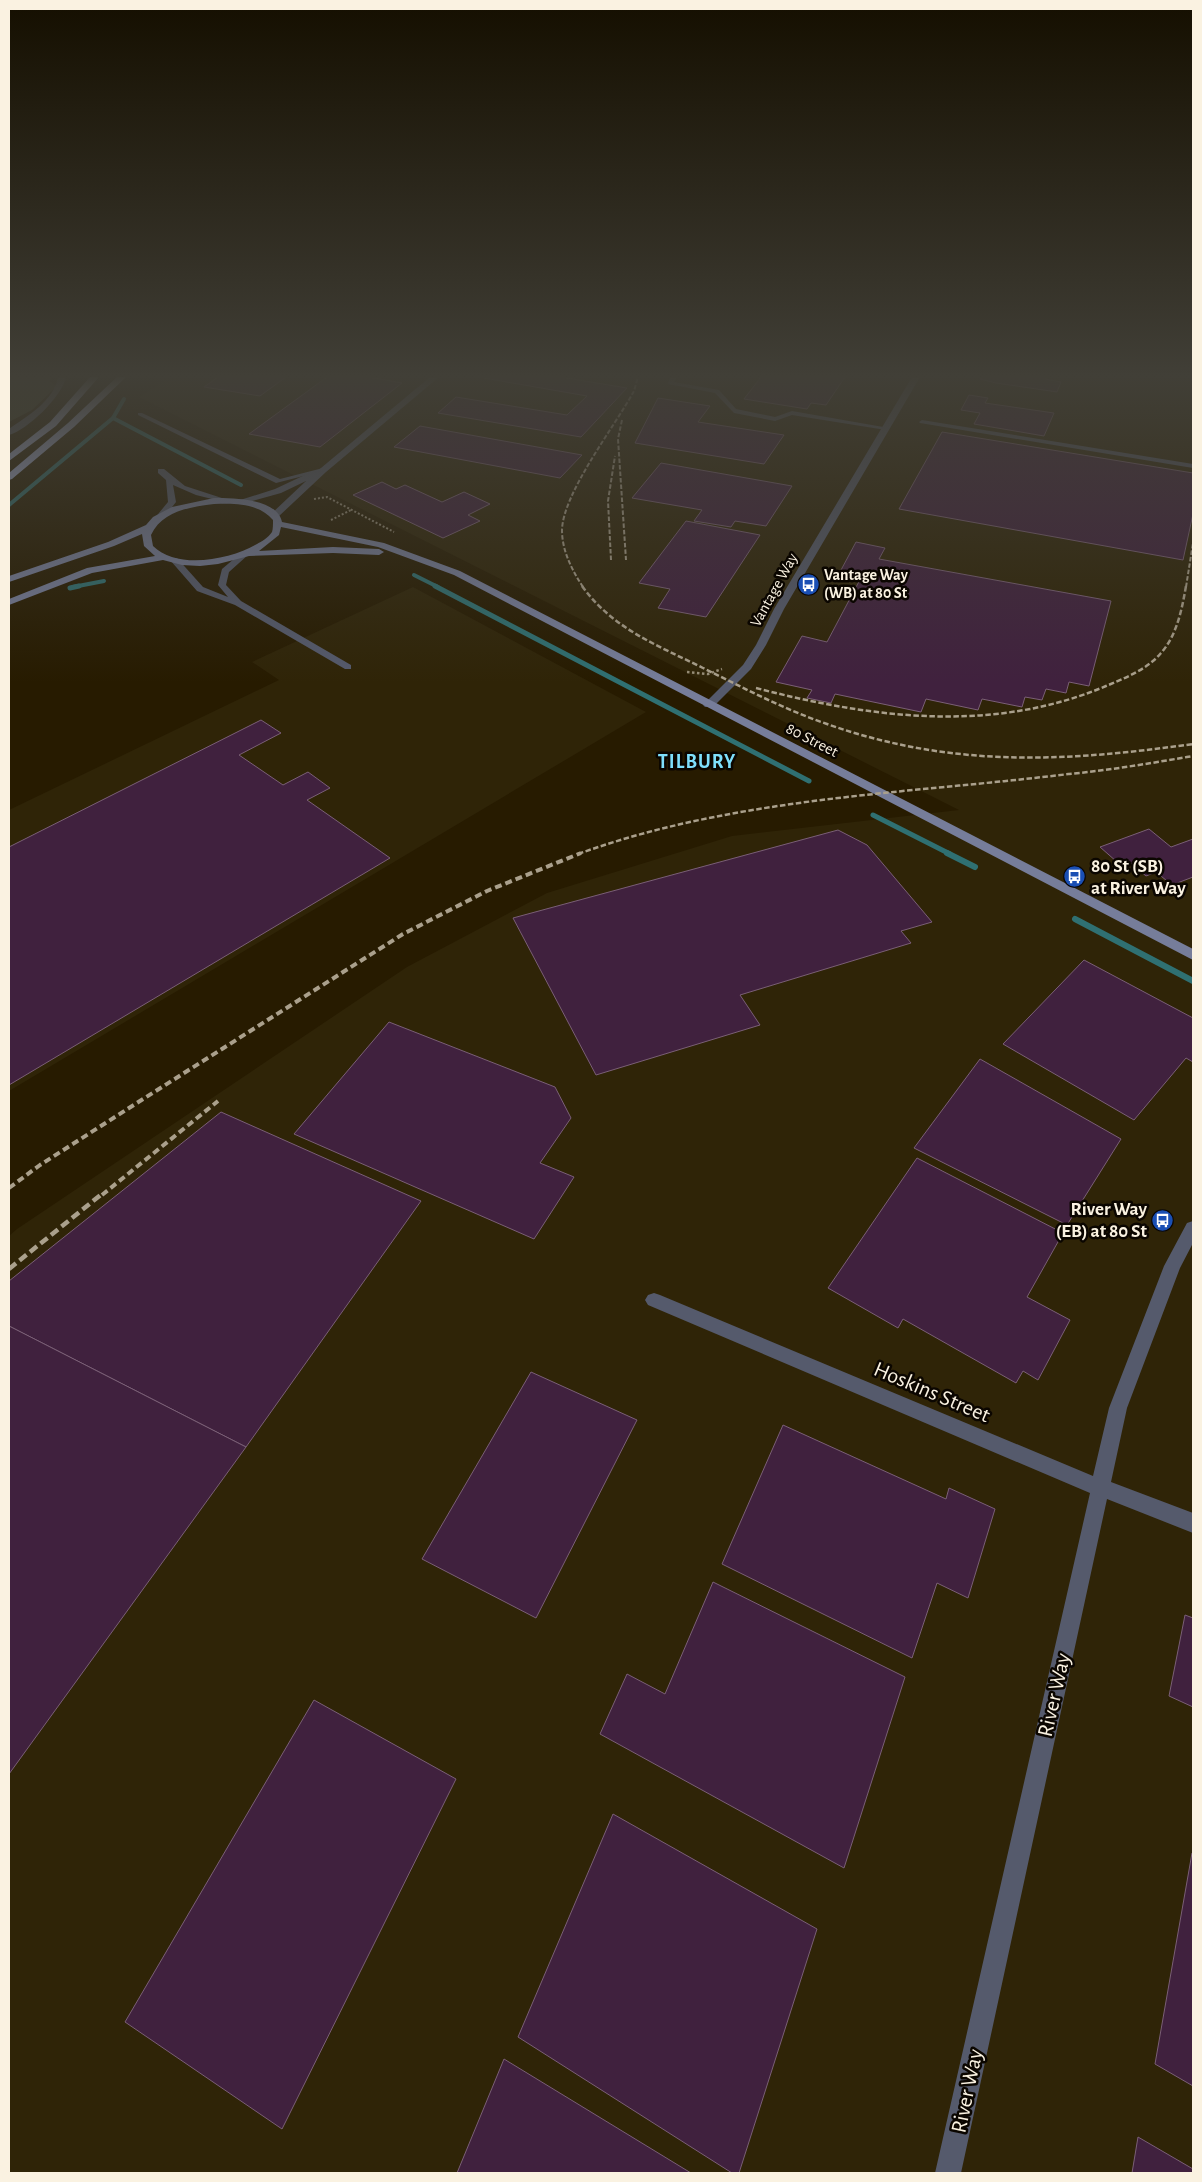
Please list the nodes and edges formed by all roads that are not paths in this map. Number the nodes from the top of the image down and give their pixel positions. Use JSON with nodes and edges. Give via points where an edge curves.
{"nodes":[{"id":1,"x":274,"y":479,"type":"edge"},
{"id":2,"x":288,"y":479,"type":"edge"},
{"id":3,"x":303,"y":479,"type":"edge"},
{"id":4,"x":315,"y":479,"type":"edge"},
{"id":5,"x":856,"y":479,"type":"edge"},
{"id":6,"x":169,"y":480,"type":"joint"},
{"id":7,"x":224,"y":500,"type":"junction"},
{"id":8,"x":241,"y":501,"type":"junction"},
{"id":9,"x":158,"y":519,"type":"junction"},
{"id":10,"x":277,"y":520,"type":"junction"},
{"id":11,"x":149,"y":527,"type":"junction"},
{"id":12,"x":245,"y":554,"type":"junction"},
{"id":13,"x":415,"y":556,"type":"junction"},
{"id":14,"x":170,"y":558,"type":"junction"},
{"id":15,"x":9,"y":579,"type":"edge"},
{"id":16,"x":9,"y":602,"type":"edge"},
{"id":17,"x":238,"y":602,"type":"junction"},
{"id":18,"x":348,"y":667,"type":"dead end"},
{"id":19,"x":709,"y":705,"type":"junction"},
{"id":20,"x":1193,"y":955,"type":"edge"},
{"id":21,"x":1193,"y":1228,"type":"edge"},
{"id":22,"x":654,"y":1300,"type":"dead end"},
{"id":23,"x":1100,"y":1488,"type":"junction"},
{"id":24,"x":1193,"y":1524,"type":"edge"},
{"id":25,"x":948,"y":2173,"type":"edge"}],
"edges":[{"from":1,"to":2,"type":"lane"},
{"from":3,"to":8,"type":"street"},
{"from":4,"to":10,"type":"street"},
{"from":5,"to":19,"type":"street","name":"Vantage Way","via":[[747,667]]},
{"from":6,"to":7,"type":"lane","via":[[196,493]]},
{"from":6,"to":9,"type":"lane","via":[[172,502]]},
{"from":7,"to":8,"type":"street","name":"80 Street"},
{"from":7,"to":9,"type":"street","name":"80 Street","via":[[177,509]]},
{"from":8,"to":10,"type":"street","name":"80 Street","via":[[256,504]]},
{"from":9,"to":11,"type":"street","name":"80 Street"},
{"from":10,"to":12,"type":"street","via":[[276,533],[271,540]]},
{"from":10,"to":13,"type":"street","name":"80 Street","via":[[305,531],[369,542]]},
{"from":11,"to":14,"type":"street","via":[[145,537],[147,545]]},
{"from":11,"to":15,"type":"street","name":"80 Street","via":[[111,544]]},
{"from":12,"to":13,"type":"street","name":"80 Street","via":[[333,550]]},
{"from":12,"to":14,"type":"street","via":[[212,562]]},
{"from":12,"to":17,"type":"lane","via":[[225,571],[222,585]]},
{"from":13,"to":19,"type":"street","name":"80 Street","via":[[457,573]]},
{"from":14,"to":16,"type":"street","via":[[90,570]]},
{"from":14,"to":17,"type":"lane","via":[[200,589]]},
{"from":17,"to":18,"type":"lane"},
{"from":19,"to":20,"type":"street","name":"80 Street"},
{"from":21,"to":23,"type":"street","name":"River Way","via":[[1172,1266],[1118,1408]]},
{"from":22,"to":23,"type":"street","name":"Hoskins Street"},
{"from":23,"to":24,"type":"street","name":"Hoskins Street"},
{"from":23,"to":25,"type":"street","name":"River Way"}]}
